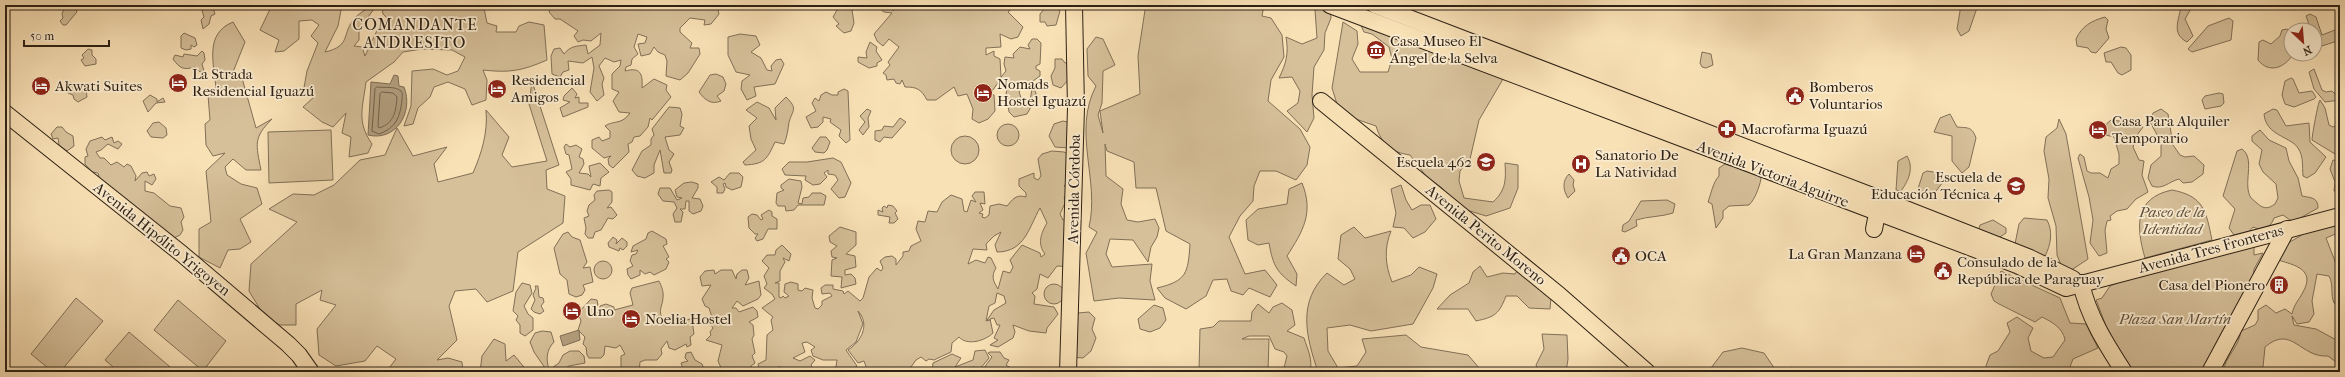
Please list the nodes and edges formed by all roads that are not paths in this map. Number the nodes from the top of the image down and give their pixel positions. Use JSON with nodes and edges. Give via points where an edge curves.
{"nodes":[{"id":1,"x":1074,"y":5,"type":"edge"},
{"id":2,"x":1330,"y":5,"type":"edge"},
{"id":3,"x":1375,"y":5,"type":"edge"},
{"id":4,"x":1322,"y":102,"type":"dead end"},
{"id":5,"x":5,"y":113,"type":"edge"},
{"id":6,"x":1878,"y":206,"type":"junction"},
{"id":7,"x":2340,"y":216,"type":"edge"},
{"id":8,"x":1874,"y":229,"type":"dead end"},
{"id":9,"x":2286,"y":229,"type":"junction"},
{"id":10,"x":2081,"y":283,"type":"junction"},
{"id":11,"x":311,"y":372,"type":"edge"},
{"id":12,"x":1068,"y":372,"type":"edge"},
{"id":13,"x":1647,"y":372,"type":"edge"},
{"id":14,"x":2124,"y":372,"type":"edge"},
{"id":15,"x":2210,"y":372,"type":"edge"}],
"edges":[{"from":1,"to":12,"type":"main road","name":"Avenida Córdoba","via":[[1076,108]]},
{"from":2,"to":6,"type":"main road","name":"Avenida Victoria Aguirre"},
{"from":3,"to":6,"type":"main road","name":"Avenida Victoria Aguirre"},
{"from":4,"to":13,"type":"main road","name":"Avenida Perito Moreno","via":[[1559,295]]},
{"from":5,"to":11,"type":"main road","name":"Avenida Hipólito Yrigoyen","via":[[182,254],[288,344]]},
{"from":6,"to":8,"type":"main road"},
{"from":6,"to":10,"type":"main road","name":"Avenida Victoria Aguirre","via":[[2066,288]]},
{"from":7,"to":9,"type":"main road","name":"Avenida Tres Fronteras"},
{"from":9,"to":10,"type":"main road","name":"Avenida Tres Fronteras"},
{"from":9,"to":15,"type":"main road"},
{"from":10,"to":14,"type":"main road","via":[[2088,307]]}]}
